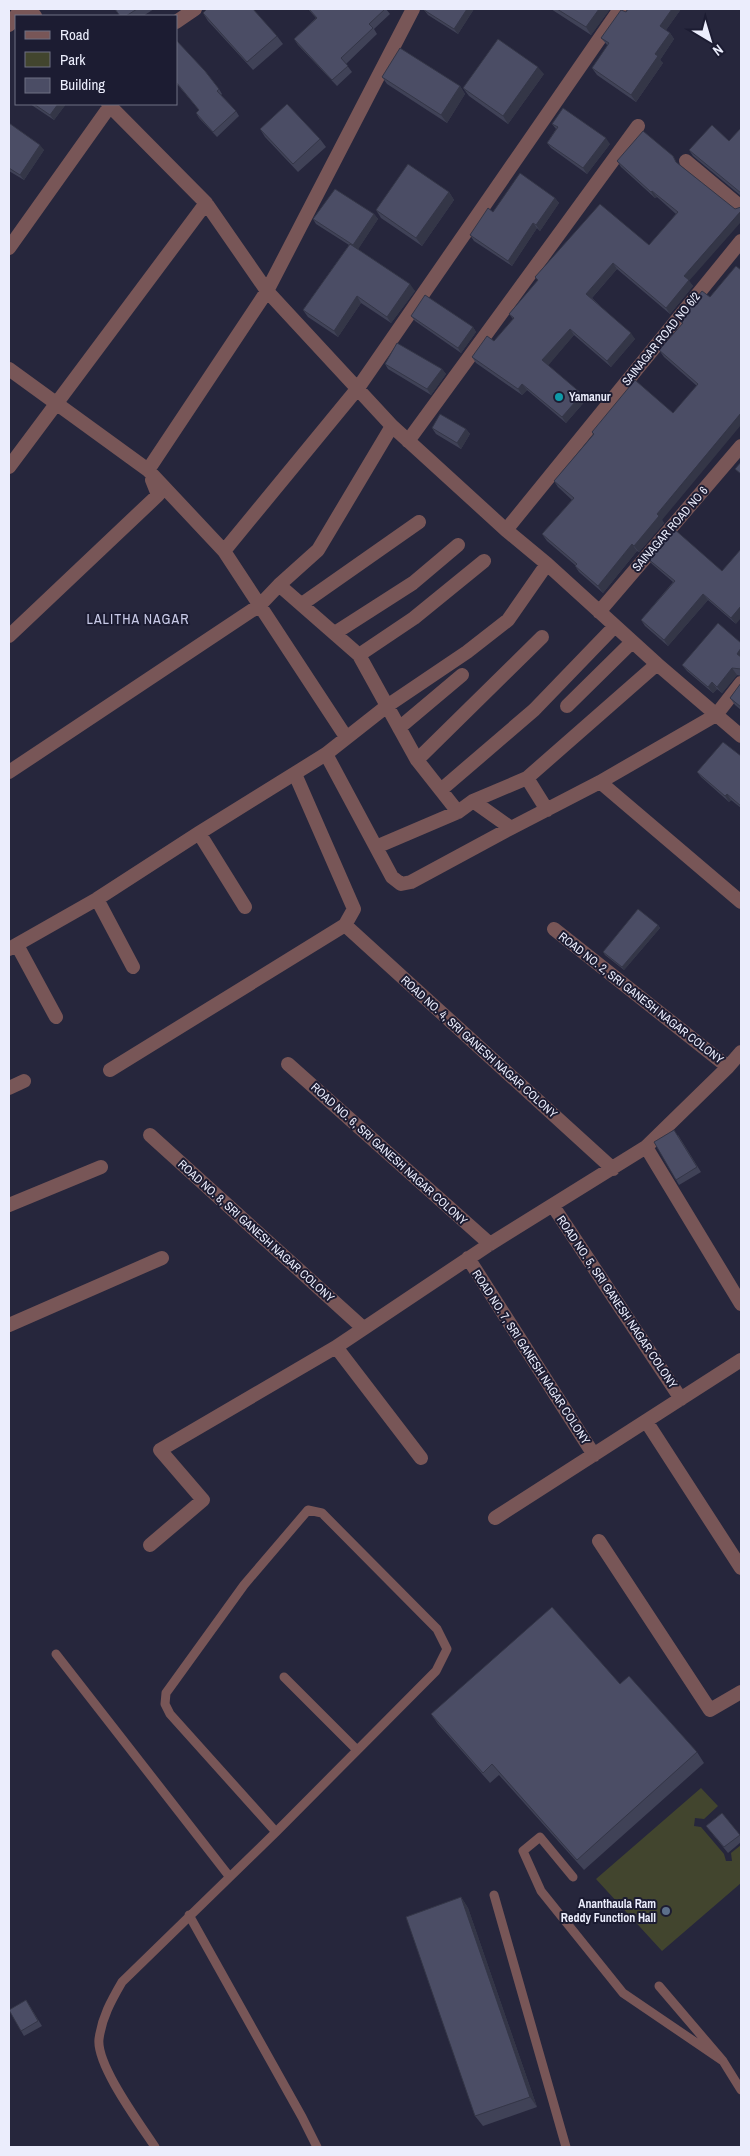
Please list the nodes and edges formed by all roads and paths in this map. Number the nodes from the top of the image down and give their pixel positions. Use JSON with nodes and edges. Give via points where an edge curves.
{"nodes":[{"id":1,"x":195,"y":9,"type":"edge"},
{"id":2,"x":413,"y":9,"type":"edge"},
{"id":3,"x":620,"y":9,"type":"edge"},
{"id":4,"x":178,"y":21,"type":"edge"},
{"id":5,"x":109,"y":105,"type":"edge"},
{"id":6,"x":638,"y":126,"type":"dead end"},
{"id":7,"x":686,"y":161,"type":"dead end"},
{"id":8,"x":206,"y":203,"type":"junction"},
{"id":9,"x":741,"y":207,"type":"edge"},
{"id":10,"x":741,"y":241,"type":"edge"},
{"id":11,"x":9,"y":248,"type":"edge"},
{"id":12,"x":267,"y":290,"type":"junction"},
{"id":13,"x":9,"y":369,"type":"edge"},
{"id":14,"x":358,"y":388,"type":"junction"},
{"id":15,"x":56,"y":404,"type":"junction"},
{"id":16,"x":392,"y":426,"type":"junction"},
{"id":17,"x":408,"y":440,"type":"junction"},
{"id":18,"x":741,"y":446,"type":"edge"},
{"id":19,"x":9,"y":468,"type":"edge"},
{"id":20,"x":148,"y":470,"type":"junction"},
{"id":21,"x":419,"y":522,"type":"dead end"},
{"id":22,"x":506,"y":530,"type":"junction"},
{"id":23,"x":458,"y":545,"type":"dead end"},
{"id":24,"x":224,"y":551,"type":"junction"},
{"id":25,"x":484,"y":561,"type":"dead end"},
{"id":26,"x":547,"y":564,"type":"junction"},
{"id":27,"x":279,"y":585,"type":"junction"},
{"id":28,"x":302,"y":604,"type":"junction"},
{"id":29,"x":260,"y":605,"type":"junction"},
{"id":30,"x":599,"y":612,"type":"junction"},
{"id":31,"x":615,"y":626,"type":"junction"},
{"id":32,"x":335,"y":633,"type":"junction"},
{"id":33,"x":9,"y":636,"type":"edge"},
{"id":34,"x":542,"y":637,"type":"dead end"},
{"id":35,"x":632,"y":642,"type":"junction"},
{"id":36,"x":359,"y":654,"type":"junction"},
{"id":37,"x":657,"y":664,"type":"junction"},
{"id":38,"x":462,"y":675,"type":"dead end"},
{"id":39,"x":741,"y":683,"type":"edge"},
{"id":40,"x":387,"y":706,"type":"junction"},
{"id":41,"x":567,"y":706,"type":"dead end"},
{"id":42,"x":716,"y":715,"type":"junction"},
{"id":43,"x":399,"y":728,"type":"junction"},
{"id":44,"x":741,"y":736,"type":"edge"},
{"id":45,"x":346,"y":738,"type":"junction"},
{"id":46,"x":326,"y":754,"type":"junction"},
{"id":47,"x":417,"y":760,"type":"junction"},
{"id":48,"x":9,"y":772,"type":"edge"},
{"id":49,"x":295,"y":774,"type":"junction"},
{"id":50,"x":527,"y":778,"type":"junction"},
{"id":51,"x":600,"y":782,"type":"junction"},
{"id":52,"x":442,"y":789,"type":"junction"},
{"id":53,"x":473,"y":801,"type":"junction"},
{"id":54,"x":547,"y":810,"type":"junction"},
{"id":55,"x":458,"y":812,"type":"junction"},
{"id":56,"x":511,"y":828,"type":"junction"},
{"id":57,"x":199,"y":833,"type":"junction"},
{"id":58,"x":376,"y":847,"type":"junction"},
{"id":59,"x":97,"y":900,"type":"junction"},
{"id":60,"x":741,"y":902,"type":"edge"},
{"id":61,"x":245,"y":907,"type":"dead end"},
{"id":62,"x":345,"y":925,"type":"junction"},
{"id":63,"x":554,"y":929,"type":"dead end"},
{"id":64,"x":13,"y":947,"type":"edge"},
{"id":65,"x":133,"y":967,"type":"dead end"},
{"id":66,"x":56,"y":1017,"type":"dead end"},
{"id":67,"x":741,"y":1052,"type":"edge"},
{"id":68,"x":288,"y":1064,"type":"dead end"},
{"id":69,"x":728,"y":1067,"type":"junction"},
{"id":70,"x":110,"y":1070,"type":"dead end"},
{"id":71,"x":24,"y":1081,"type":"dead end"},
{"id":72,"x":9,"y":1088,"type":"edge"},
{"id":73,"x":150,"y":1135,"type":"dead end"},
{"id":74,"x":646,"y":1147,"type":"junction"},
{"id":75,"x":101,"y":1167,"type":"dead end"},
{"id":76,"x":613,"y":1169,"type":"junction"},
{"id":77,"x":9,"y":1205,"type":"edge"},
{"id":78,"x":553,"y":1206,"type":"junction"},
{"id":79,"x":490,"y":1244,"type":"junction"},
{"id":80,"x":162,"y":1258,"type":"dead end"},
{"id":81,"x":468,"y":1258,"type":"junction"},
{"id":82,"x":741,"y":1304,"type":"edge"},
{"id":83,"x":9,"y":1325,"type":"edge"},
{"id":84,"x":362,"y":1328,"type":"junction"},
{"id":85,"x":336,"y":1346,"type":"junction"},
{"id":86,"x":741,"y":1360,"type":"edge"},
{"id":87,"x":681,"y":1399,"type":"junction"},
{"id":88,"x":646,"y":1421,"type":"junction"},
{"id":89,"x":594,"y":1455,"type":"junction"},
{"id":90,"x":421,"y":1458,"type":"dead end"},
{"id":91,"x":495,"y":1518,"type":"dead end"},
{"id":92,"x":599,"y":1541,"type":"dead end"},
{"id":93,"x":150,"y":1545,"type":"dead end"},
{"id":94,"x":741,"y":1568,"type":"edge"},
{"id":95,"x":56,"y":1654,"type":"dead end"},
{"id":96,"x":284,"y":1677,"type":"dead end"},
{"id":97,"x":741,"y":1692,"type":"edge"},
{"id":98,"x":357,"y":1750,"type":"junction"},
{"id":99,"x":276,"y":1832,"type":"junction"},
{"id":100,"x":229,"y":1876,"type":"junction"},
{"id":101,"x":573,"y":1877,"type":"dead end"},
{"id":102,"x":494,"y":1895,"type":"dead end"},
{"id":103,"x":189,"y":1915,"type":"junction"},
{"id":104,"x":659,"y":1986,"type":"dead end"},
{"id":105,"x":723,"y":2061,"type":"junction"},
{"id":106,"x":741,"y":2090,"type":"edge"},
{"id":107,"x":155,"y":2147,"type":"edge"},
{"id":108,"x":317,"y":2147,"type":"edge"},
{"id":109,"x":566,"y":2147,"type":"edge"}],
"edges":[{"from":1,"to":4,"type":"street"},
{"from":2,"to":12,"type":"street"},
{"from":3,"to":14,"type":"street"},
{"from":5,"to":8,"type":"street"},
{"from":5,"to":11,"type":"street"},
{"from":6,"to":17,"type":"street"},
{"from":7,"to":9,"type":"street"},
{"from":8,"to":12,"type":"street"},
{"from":8,"to":15,"type":"street"},
{"from":10,"to":22,"type":"street","name":"SAINAGAR ROAD NO 6/2"},
{"from":12,"to":14,"type":"street"},
{"from":12,"to":20,"type":"street"},
{"from":13,"to":15,"type":"street"},
{"from":14,"to":16,"type":"street"},
{"from":14,"to":24,"type":"street"},
{"from":15,"to":19,"type":"street"},
{"from":15,"to":20,"type":"street"},
{"from":16,"to":17,"type":"street"},
{"from":16,"to":27,"type":"street","via":[[318,550]]},
{"from":17,"to":22,"type":"street"},
{"from":18,"to":30,"type":"street","name":"SAINAGAR ROAD NO 6"},
{"from":20,"to":24,"type":"street"},
{"from":20,"to":33,"type":"street","via":[[158,495]]},
{"from":21,"to":28,"type":"street"},
{"from":22,"to":26,"type":"street"},
{"from":23,"to":32,"type":"street","via":[[413,583]]},
{"from":24,"to":29,"type":"street"},
{"from":25,"to":36,"type":"street","via":[[414,618]]},
{"from":26,"to":30,"type":"street"},
{"from":26,"to":40,"type":"street","via":[[508,620],[468,652]]},
{"from":27,"to":28,"type":"street"},
{"from":27,"to":29,"type":"street"},
{"from":28,"to":32,"type":"street"},
{"from":29,"to":45,"type":"street"},
{"from":29,"to":48,"type":"street"},
{"from":30,"to":31,"type":"street"},
{"from":31,"to":35,"type":"street"},
{"from":31,"to":52,"type":"street","via":[[534,710]]},
{"from":32,"to":36,"type":"street"},
{"from":34,"to":47,"type":"street"},
{"from":35,"to":37,"type":"street"},
{"from":35,"to":41,"type":"street"},
{"from":36,"to":40,"type":"street"},
{"from":37,"to":42,"type":"street"},
{"from":37,"to":50,"type":"street"},
{"from":38,"to":43,"type":"street"},
{"from":39,"to":42,"type":"street"},
{"from":40,"to":43,"type":"street"},
{"from":40,"to":45,"type":"street"},
{"from":42,"to":44,"type":"street"},
{"from":42,"to":51,"type":"street"},
{"from":43,"to":47,"type":"street"},
{"from":45,"to":46,"type":"street"},
{"from":46,"to":49,"type":"street"},
{"from":46,"to":58,"type":"street"},
{"from":47,"to":52,"type":"street"},
{"from":49,"to":57,"type":"street"},
{"from":49,"to":62,"type":"street","via":[[354,909]]},
{"from":50,"to":53,"type":"street"},
{"from":50,"to":54,"type":"street"},
{"from":51,"to":54,"type":"street"},
{"from":51,"to":60,"type":"street"},
{"from":52,"to":55,"type":"street"},
{"from":53,"to":55,"type":"street"},
{"from":53,"to":56,"type":"street"},
{"from":54,"to":56,"type":"street"},
{"from":55,"to":58,"type":"street"},
{"from":56,"to":58,"type":"street","via":[[411,882],[401,884],[392,877]]},
{"from":57,"to":59,"type":"street"},
{"from":57,"to":61,"type":"street"},
{"from":59,"to":64,"type":"street"},
{"from":59,"to":65,"type":"street"},
{"from":62,"to":70,"type":"street"},
{"from":62,"to":76,"type":"street","name":"ROAD NO. 4, SRI GANESH NAGAR COLONY"},
{"from":63,"to":69,"type":"street","name":"ROAD NO. 2, SRI GANESH NAGAR COLONY"},
{"from":64,"to":66,"type":"street"},
{"from":67,"to":69,"type":"street"},
{"from":68,"to":79,"type":"street","name":"ROAD NO. 6, SRI GANESH NAGAR COLONY"},
{"from":69,"to":74,"type":"street"},
{"from":71,"to":72,"type":"street"},
{"from":73,"to":84,"type":"street","name":"ROAD NO. 8, SRI GANESH NAGAR COLONY"},
{"from":74,"to":76,"type":"street"},
{"from":74,"to":82,"type":"street"},
{"from":75,"to":77,"type":"street"},
{"from":76,"to":78,"type":"street"},
{"from":78,"to":79,"type":"street"},
{"from":78,"to":87,"type":"street","name":"ROAD NO. 5, SRI GANESH NAGAR COLONY"},
{"from":79,"to":81,"type":"street"},
{"from":80,"to":83,"type":"street"},
{"from":81,"to":84,"type":"street"},
{"from":81,"to":89,"type":"street","name":"ROAD NO. 7, SRI GANESH NAGAR COLONY"},
{"from":84,"to":85,"type":"street"},
{"from":85,"to":90,"type":"street"},
{"from":85,"to":93,"type":"street","via":[[160,1450],[203,1500]]},
{"from":86,"to":87,"type":"street"},
{"from":87,"to":88,"type":"street"},
{"from":88,"to":89,"type":"street"},
{"from":88,"to":94,"type":"street"},
{"from":89,"to":91,"type":"street"},
{"from":92,"to":97,"type":"street","via":[[710,1710]]},
{"from":95,"to":100,"type":"lane"},
{"from":96,"to":98,"type":"lane"},
{"from":98,"to":99,"type":"lane"},
{"from":98,"to":99,"type":"lane","via":[[436,1671],[447,1649],[437,1628],[322,1513],[308,1510],[244,1584],[166,1693],[165,1704],[170,1714]]},
{"from":99,"to":100,"type":"lane"},
{"from":100,"to":103,"type":"lane"},
{"from":101,"to":105,"type":"lane","via":[[540,1837],[524,1851],[542,1892],[623,1993]]},
{"from":102,"to":109,"type":"lane"},
{"from":103,"to":107,"type":"lane","via":[[122,1982],[105,2012],[99,2041],[108,2074]]},
{"from":103,"to":108,"type":"lane"},
{"from":104,"to":105,"type":"lane"},
{"from":105,"to":106,"type":"lane"}]}
